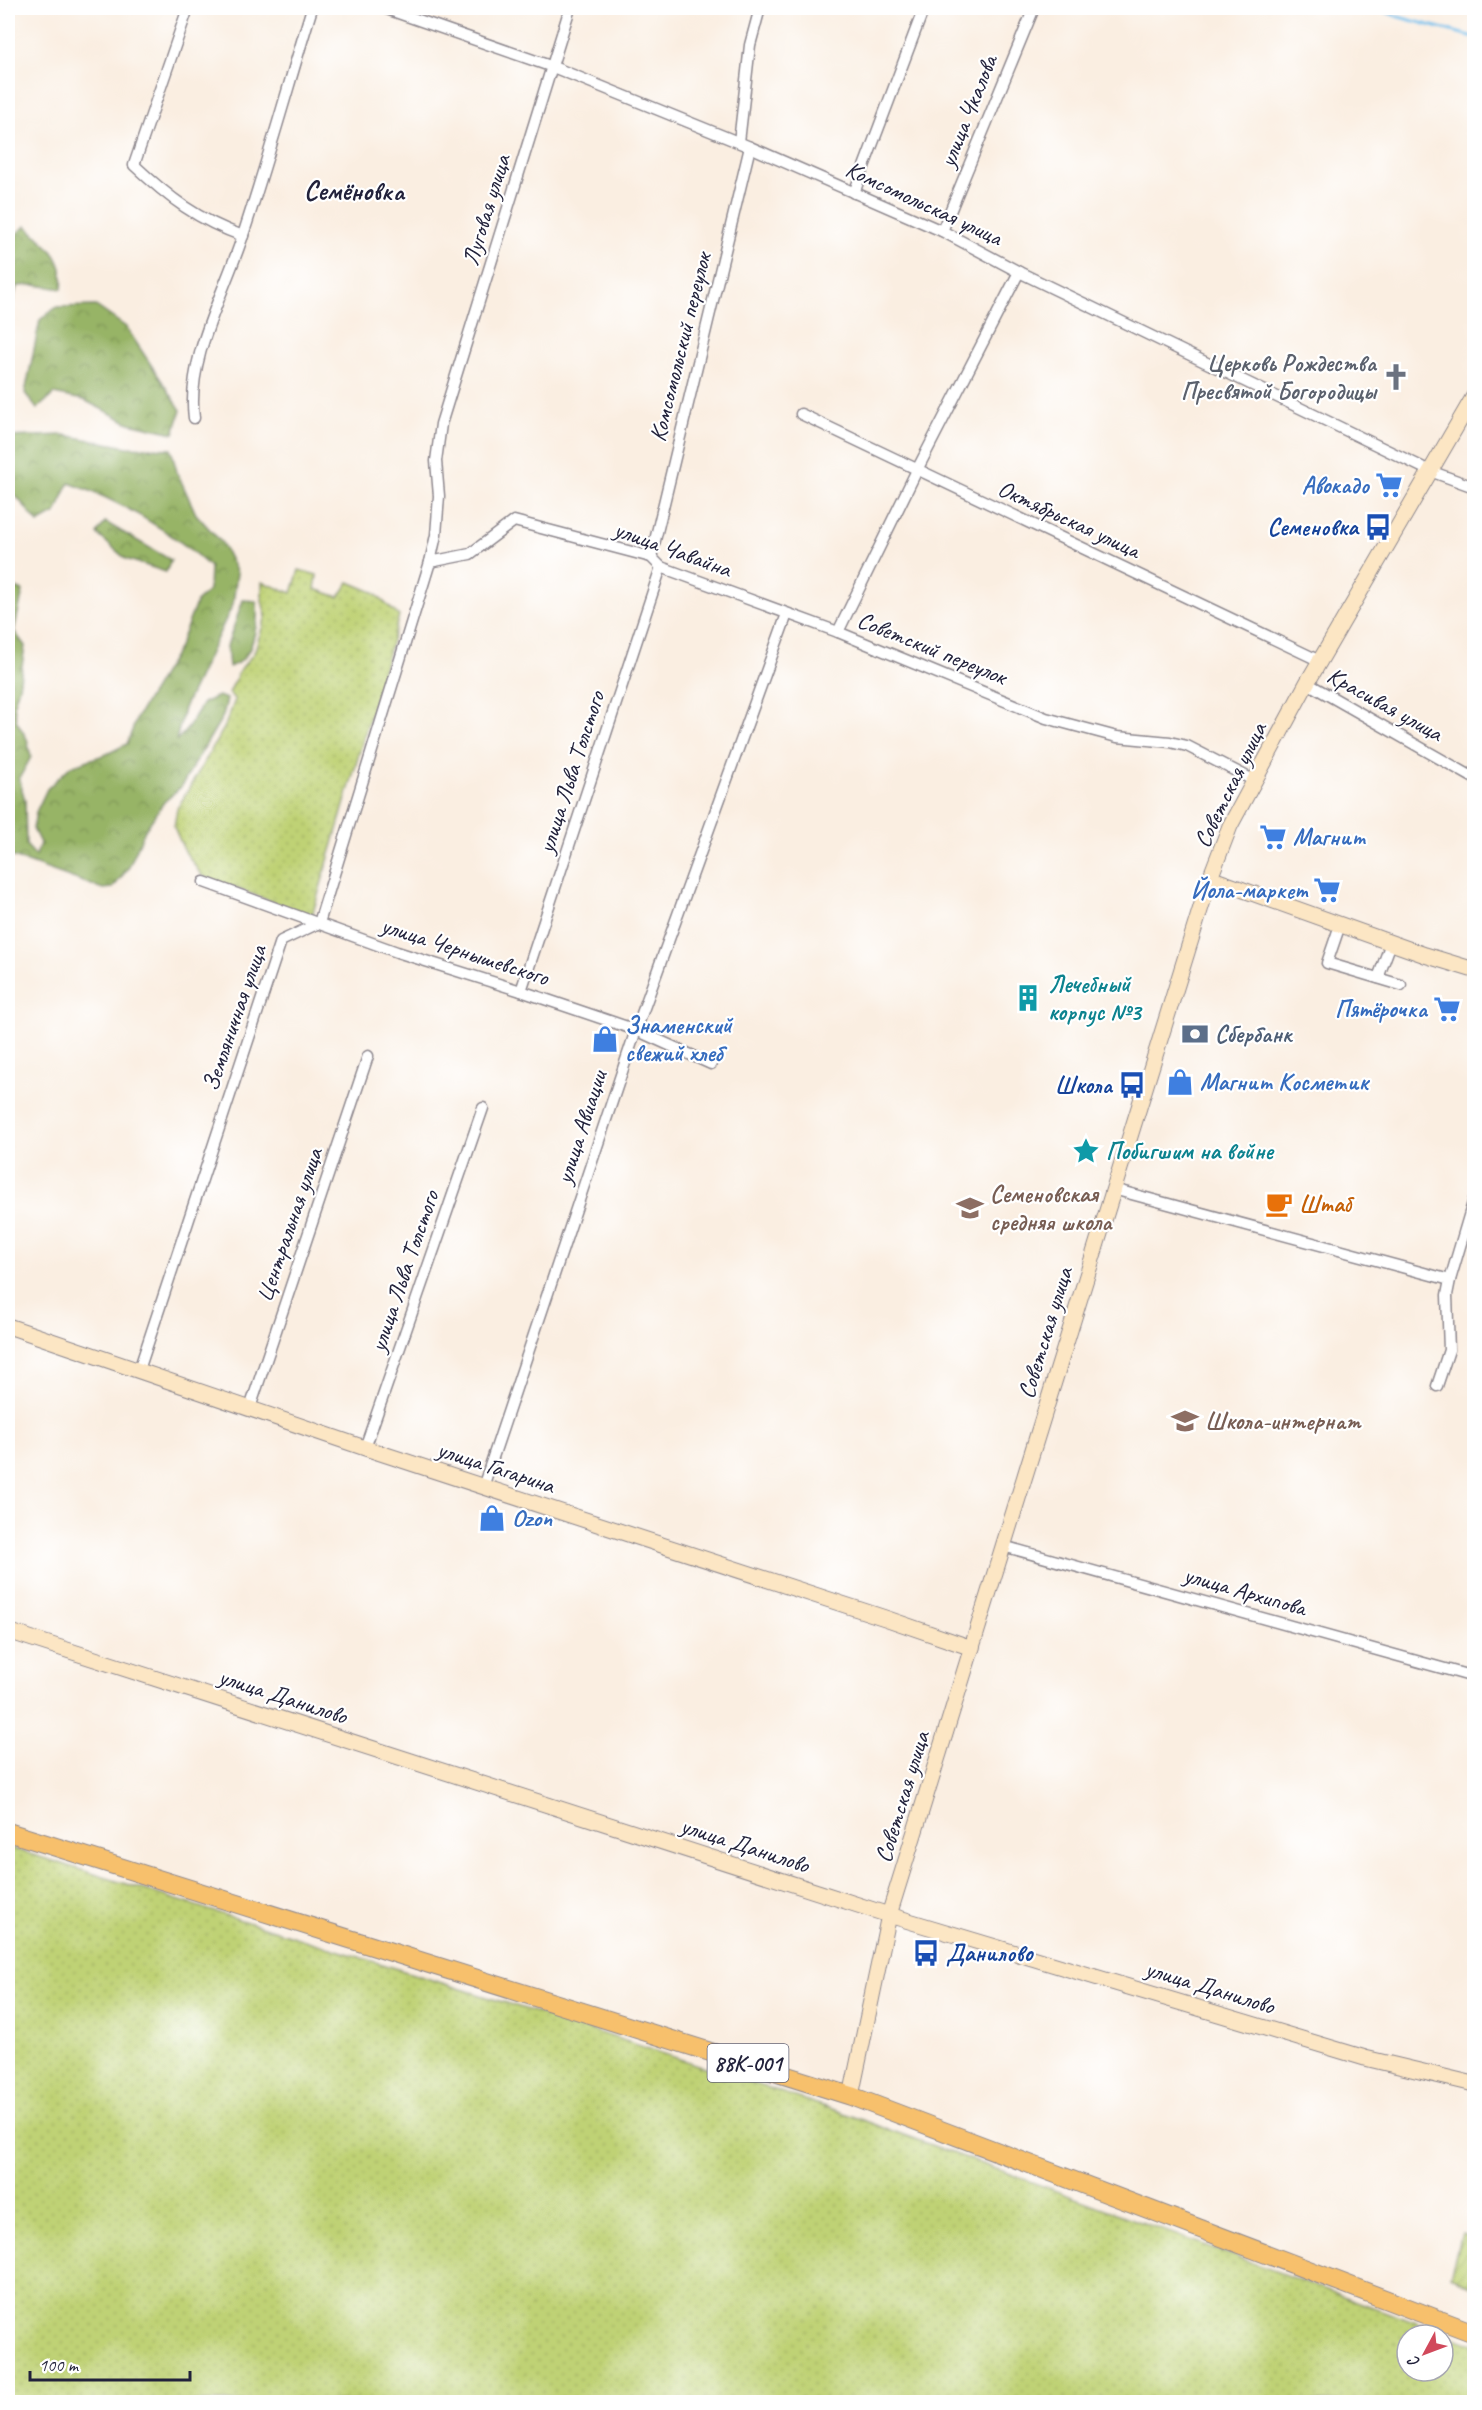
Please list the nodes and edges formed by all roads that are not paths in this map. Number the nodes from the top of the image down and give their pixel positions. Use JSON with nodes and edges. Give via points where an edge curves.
{"nodes":[{"id":1,"x":188,"y":8,"type":"edge"},
{"id":2,"x":312,"y":8,"type":"edge"},
{"id":3,"x":384,"y":8,"type":"edge"},
{"id":4,"x":570,"y":8,"type":"edge"},
{"id":5,"x":760,"y":8,"type":"edge"},
{"id":6,"x":924,"y":8,"type":"edge"},
{"id":7,"x":1034,"y":8,"type":"edge"},
{"id":8,"x":552,"y":67,"type":"junction"},
{"id":9,"x":739,"y":142,"type":"junction"},
{"id":10,"x":750,"y":147,"type":"junction"},
{"id":11,"x":854,"y":193,"type":"junction"},
{"id":12,"x":942,"y":231,"type":"junction"},
{"id":13,"x":243,"y":237,"type":"junction"},
{"id":14,"x":1019,"y":272,"type":"junction"},
{"id":15,"x":1474,"y":396,"type":"edge"},
{"id":16,"x":801,"y":414,"type":"dead end"},
{"id":17,"x":194,"y":418,"type":"dead end"},
{"id":18,"x":917,"y":470,"type":"junction"},
{"id":19,"x":1430,"y":471,"type":"junction"},
{"id":20,"x":1474,"y":487,"type":"edge"},
{"id":21,"x":651,"y":557,"type":"junction"},
{"id":22,"x":430,"y":562,"type":"junction"},
{"id":23,"x":661,"y":567,"type":"junction"},
{"id":24,"x":787,"y":614,"type":"junction"},
{"id":25,"x":838,"y":632,"type":"junction"},
{"id":26,"x":1320,"y":661,"type":"junction"},
{"id":27,"x":1307,"y":683,"type":"junction"},
{"id":28,"x":1474,"y":778,"type":"edge"},
{"id":29,"x":1255,"y":781,"type":"junction"},
{"id":30,"x":1210,"y":878,"type":"junction"},
{"id":31,"x":204,"y":882,"type":"dead end"},
{"id":32,"x":319,"y":923,"type":"junction"},
{"id":33,"x":1340,"y":925,"type":"junction"},
{"id":34,"x":1391,"y":943,"type":"junction"},
{"id":35,"x":1474,"y":970,"type":"edge"},
{"id":36,"x":1378,"y":978,"type":"junction"},
{"id":37,"x":1401,"y":985,"type":"dead end"},
{"id":38,"x":521,"y":991,"type":"junction"},
{"id":39,"x":636,"y":1030,"type":"junction"},
{"id":40,"x":368,"y":1056,"type":"dead end"},
{"id":41,"x":711,"y":1064,"type":"dead end"},
{"id":42,"x":483,"y":1108,"type":"dead end"},
{"id":43,"x":1113,"y":1189,"type":"junction"},
{"id":44,"x":1474,"y":1199,"type":"edge"},
{"id":45,"x":1450,"y":1280,"type":"junction"},
{"id":46,"x":8,"y":1326,"type":"edge"},
{"id":47,"x":139,"y":1370,"type":"junction"},
{"id":48,"x":1437,"y":1386,"type":"dead end"},
{"id":49,"x":250,"y":1408,"type":"junction"},
{"id":50,"x":364,"y":1448,"type":"junction"},
{"id":51,"x":483,"y":1487,"type":"junction"},
{"id":52,"x":1003,"y":1546,"type":"junction"},
{"id":53,"x":8,"y":1631,"type":"edge"},
{"id":54,"x":972,"y":1648,"type":"junction"},
{"id":55,"x":1474,"y":1677,"type":"edge"},
{"id":56,"x":8,"y":1832,"type":"edge"},
{"id":57,"x":889,"y":1915,"type":"junction"},
{"id":58,"x":1474,"y":2084,"type":"edge"},
{"id":59,"x":851,"y":2096,"type":"junction"},
{"id":60,"x":1474,"y":2333,"type":"edge"}],
"edges":[{"from":1,"to":13,"type":"street","via":[[134,165],[191,213]]},
{"from":2,"to":13,"type":"street"},
{"from":3,"to":8,"type":"street","name":"Комсомольская улица"},
{"from":4,"to":8,"type":"street","name":"Луговая улица"},
{"from":5,"to":9,"type":"street","via":[[750,45]]},
{"from":6,"to":11,"type":"street"},
{"from":7,"to":12,"type":"street","name":"улица Чкалова"},
{"from":8,"to":9,"type":"street","name":"Комсомольская улица"},
{"from":8,"to":22,"type":"street","name":"Луговая улица","via":[[441,424],[436,460],[436,535]]},
{"from":9,"to":10,"type":"street","name":"Комсомольская улица"},
{"from":10,"to":11,"type":"street","name":"Комсомольская улица"},
{"from":10,"to":21,"type":"street","name":"Комсомольский переулок"},
{"from":11,"to":12,"type":"street","name":"Комсомольская улица"},
{"from":12,"to":14,"type":"street","name":"Комсомольская улица"},
{"from":13,"to":17,"type":"street","via":[[196,367],[191,397]]},
{"from":14,"to":18,"type":"street","name":"Советский переулок"},
{"from":14,"to":19,"type":"street","name":"Комсомольская улица"},
{"from":15,"to":19,"type":"main road","name":"Советская улица"},
{"from":16,"to":18,"type":"street","name":"Октябрьская улица"},
{"from":18,"to":25,"type":"street","name":"Советский переулок"},
{"from":18,"to":26,"type":"street","name":"Октябрьская улица"},
{"from":19,"to":20,"type":"street","name":"Комсомольская улица"},
{"from":19,"to":26,"type":"main road","name":"Советская улица"},
{"from":21,"to":22,"type":"street","name":"улица Чавайна","via":[[514,520],[470,555]]},
{"from":21,"to":23,"type":"street","name":"улица Чавайна"},
{"from":22,"to":32,"type":"street"},
{"from":23,"to":24,"type":"street","name":"улица Чавайна"},
{"from":23,"to":38,"type":"street","name":"улица Льва Толстого"},
{"from":24,"to":25,"type":"street","name":"улица Чавайна"},
{"from":24,"to":39,"type":"street","name":"улица Авиации"},
{"from":25,"to":29,"type":"street","name":"Советский переулок","via":[[1046,718],[1117,737],[1187,746]]},
{"from":26,"to":27,"type":"main road","name":"Советская улица"},
{"from":27,"to":28,"type":"street","name":"Красивая улица"},
{"from":27,"to":29,"type":"main road","name":"Советская улица"},
{"from":29,"to":30,"type":"main road","name":"Советская улица","via":[[1230,826]]},
{"from":30,"to":33,"type":"main road"},
{"from":30,"to":43,"type":"main road","name":"Советская улица"},
{"from":31,"to":32,"type":"street","name":"улица Чернышевского"},
{"from":32,"to":38,"type":"street","name":"улица Чернышевского"},
{"from":32,"to":47,"type":"street","name":"Земляничная улица","via":[[281,941]]},
{"from":33,"to":34,"type":"main road"},
{"from":33,"to":36,"type":"street","via":[[1328,963]]},
{"from":34,"to":35,"type":"main road"},
{"from":34,"to":36,"type":"street"},
{"from":36,"to":37,"type":"street"},
{"from":38,"to":39,"type":"street","name":"улица Чернышевского"},
{"from":39,"to":41,"type":"street","name":"улица Чернышевского"},
{"from":39,"to":51,"type":"street","name":"улица Авиации"},
{"from":40,"to":49,"type":"street","name":"Центральная улица"},
{"from":42,"to":50,"type":"street","name":"улица Льва Толстого"},
{"from":43,"to":45,"type":"street"},
{"from":43,"to":52,"type":"main road","name":"Советская улица"},
{"from":44,"to":45,"type":"street"},
{"from":45,"to":48,"type":"street","via":[[1449,1350]]},
{"from":46,"to":47,"type":"main road","name":"улица Гагарина"},
{"from":47,"to":49,"type":"main road","name":"улица Гагарина"},
{"from":49,"to":50,"type":"main road","name":"улица Гагарина"},
{"from":50,"to":51,"type":"main road","name":"улица Гагарина"},
{"from":51,"to":54,"type":"main road","name":"улица Гагарина"},
{"from":52,"to":54,"type":"main road","name":"Советская улица"},
{"from":52,"to":55,"type":"street","name":"улица Архипова"},
{"from":53,"to":57,"type":"main road","name":"улица Данилово"},
{"from":54,"to":57,"type":"main road","name":"Советская улица"},
{"from":56,"to":59,"type":"main road","number":"88К-001"},
{"from":57,"to":58,"type":"main road","name":"улица Данилово","via":[[1365,2058]]},
{"from":57,"to":59,"type":"main road","name":"Советская улица"},
{"from":59,"to":60,"type":"main road","number":"88К-001"}]}
